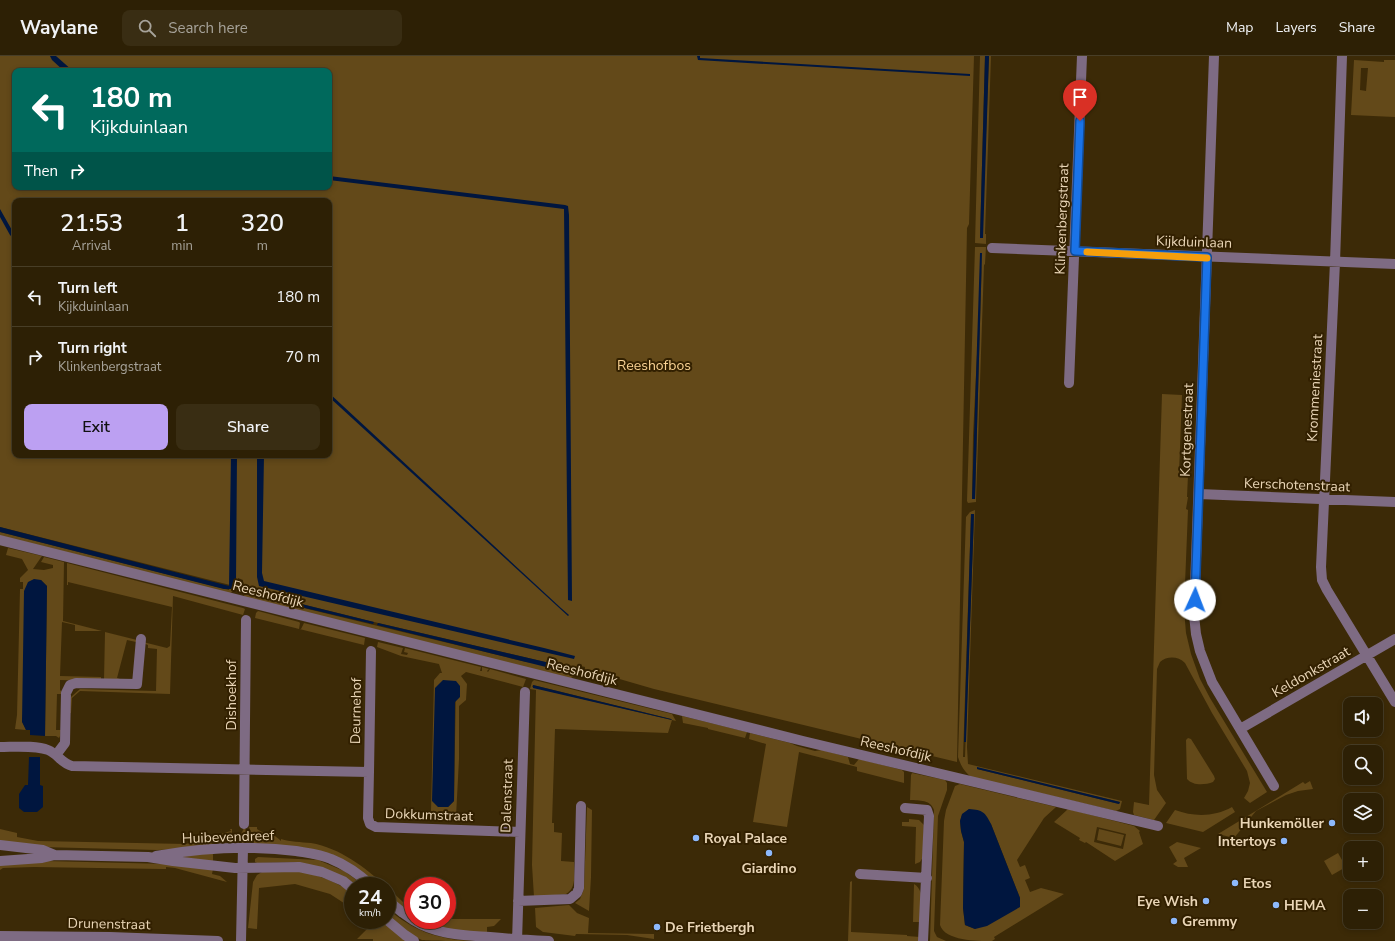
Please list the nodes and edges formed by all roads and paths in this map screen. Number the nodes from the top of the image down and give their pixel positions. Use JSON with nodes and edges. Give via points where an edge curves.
{"nodes":[{"id":1,"x":1082,"y":56,"type":"edge"},
{"id":2,"x":1214,"y":56,"type":"edge"},
{"id":3,"x":1342,"y":56,"type":"edge"},
{"id":4,"x":992,"y":248,"type":"dead end"},
{"id":5,"x":1075,"y":251,"type":"junction"},
{"id":6,"x":1207,"y":257,"type":"junction"},
{"id":7,"x":1335,"y":262,"type":"junction"},
{"id":8,"x":1395,"y":264,"type":"edge"},
{"id":9,"x":1069,"y":383,"type":"dead end"},
{"id":10,"x":1199,"y":494,"type":"junction"},
{"id":11,"x":1324,"y":500,"type":"junction"},
{"id":12,"x":1395,"y":502,"type":"edge"},
{"id":13,"x":0,"y":540,"type":"edge"},
{"id":14,"x":246,"y":620,"type":"dead end"},
{"id":15,"x":1395,"y":639,"type":"edge"},
{"id":16,"x":141,"y":640,"type":"dead end"},
{"id":17,"x":371,"y":651,"type":"dead end"},
{"id":18,"x":1367,"y":656,"type":"junction"},
{"id":19,"x":525,"y":692,"type":"dead end"},
{"id":20,"x":1395,"y":702,"type":"edge"},
{"id":21,"x":1240,"y":729,"type":"junction"},
{"id":22,"x":0,"y":747,"type":"edge"},
{"id":23,"x":56,"y":755,"type":"junction"},
{"id":24,"x":245,"y":770,"type":"junction"},
{"id":25,"x":369,"y":772,"type":"junction"},
{"id":26,"x":1274,"y":786,"type":"dead end"},
{"id":27,"x":581,"y":806,"type":"dead end"},
{"id":28,"x":905,"y":808,"type":"dead end"},
{"id":29,"x":244,"y":824,"type":"dead end"},
{"id":30,"x":1158,"y":826,"type":"dead end"},
{"id":31,"x":520,"y":832,"type":"junction"},
{"id":32,"x":0,"y":845,"type":"edge"},
{"id":33,"x":243,"y":848,"type":"junction"},
{"id":34,"x":55,"y":855,"type":"junction"},
{"id":35,"x":148,"y":857,"type":"junction"},
{"id":36,"x":0,"y":861,"type":"edge"},
{"id":37,"x":242,"y":868,"type":"junction"},
{"id":38,"x":860,"y":874,"type":"dead end"},
{"id":39,"x":361,"y":877,"type":"edge"},
{"id":40,"x":927,"y":878,"type":"junction"},
{"id":41,"x":344,"y":882,"type":"edge"},
{"id":42,"x":518,"y":901,"type":"junction"},
{"id":43,"x":396,"y":908,"type":"edge"},
{"id":44,"x":404,"y":915,"type":"edge"},
{"id":45,"x":396,"y":928,"type":"edge"},
{"id":46,"x":430,"y":929,"type":"edge"},
{"id":47,"x":0,"y":936,"type":"edge"},
{"id":48,"x":110,"y":939,"type":"edge"},
{"id":49,"x":517,"y":940,"type":"edge"},
{"id":50,"x":218,"y":941,"type":"edge"},
{"id":51,"x":241,"y":941,"type":"edge"},
{"id":52,"x":414,"y":941,"type":"edge"},
{"id":53,"x":549,"y":941,"type":"edge"},
{"id":54,"x":924,"y":941,"type":"edge"}],
"edges":[{"from":1,"to":5,"type":"street","name":"Klinkenbergstraat"},
{"from":2,"to":6,"type":"street","name":"Kortgenestraat"},
{"from":3,"to":7,"type":"street","name":"Krommeniestraat"},
{"from":4,"to":5,"type":"street","name":"Kijkduinlaan"},
{"from":5,"to":6,"type":"street","name":"Kijkduinlaan"},
{"from":5,"to":9,"type":"street","name":"Klinkenbergstraat"},
{"from":6,"to":7,"type":"street","name":"Kijkduinlaan"},
{"from":6,"to":10,"type":"street","name":"Kortgenestraat"},
{"from":7,"to":8,"type":"street","name":"Kijkduinlaan"},
{"from":7,"to":11,"type":"street","name":"Krommeniestraat"},
{"from":10,"to":11,"type":"street","name":"Kerschotenstraat"},
{"from":10,"to":21,"type":"street","name":"Kortgenestraat","via":[[1194,615],[1196,634],[1212,682]]},
{"from":11,"to":12,"type":"street","name":"Kerschotenstraat"},
{"from":11,"to":18,"type":"street","name":"Krommeniestraat","via":[[1322,580]]},
{"from":13,"to":30,"type":"street","name":"Reeshofdijk","via":[[803,741]]},
{"from":14,"to":24,"type":"street","name":"Dishoekhof"},
{"from":15,"to":18,"type":"street","name":"Keldonkstraat"},
{"from":16,"to":23,"type":"street","via":[[137,684],[70,685],[66,693],[65,742]]},
{"from":17,"to":25,"type":"street","name":"Deurnehof"},
{"from":18,"to":20,"type":"street","name":"Krommeniestraat"},
{"from":18,"to":21,"type":"street","name":"Keldonkstraat"},
{"from":19,"to":31,"type":"street","name":"Dalenstraat"},
{"from":21,"to":26,"type":"street","name":"Kortgenestraat"},
{"from":22,"to":23,"type":"street","via":[[42,748]]},
{"from":23,"to":24,"type":"street","via":[[65,764],[72,766]]},
{"from":24,"to":25,"type":"street"},
{"from":24,"to":29,"type":"street"},
{"from":25,"to":31,"type":"street","name":"Dokkumstraat","via":[[368,818],[370,824],[376,827]]},
{"from":27,"to":42,"type":"street","via":[[577,893],[570,899]]},
{"from":28,"to":40,"type":"street","via":[[928,810]]},
{"from":31,"to":42,"type":"street","name":"Dalenstraat"},
{"from":32,"to":34,"type":"street","name":"Huibevendreef","via":[[43,850]]},
{"from":33,"to":35,"type":"street","name":"Huibevendreef","via":[[216,848]]},
{"from":33,"to":37,"type":"street"},
{"from":33,"to":39,"type":"street","name":"Huibevendreef","via":[[280,849],[315,854],[332,859]]},
{"from":34,"to":35,"type":"street","name":"Huibevendreef"},
{"from":34,"to":36,"type":"street","name":"Huibevendreef"},
{"from":35,"to":37,"type":"street","name":"Huibevendreef"},
{"from":37,"to":41,"type":"street","name":"Huibevendreef","via":[[299,867],[322,872]]},
{"from":37,"to":51,"type":"street"},
{"from":38,"to":40,"type":"street"},
{"from":40,"to":54,"type":"street"},
{"from":42,"to":49,"type":"street","name":"Dalenstraat"},
{"from":43,"to":44,"type":"street"},
{"from":45,"to":52,"type":"street"},
{"from":46,"to":49,"type":"street","via":[[451,935]]},
{"from":47,"to":48,"type":"street","name":"Drunenstraat"},
{"from":48,"to":50,"type":"street","name":"Drunenstraat"},
{"from":49,"to":53,"type":"street"}]}
